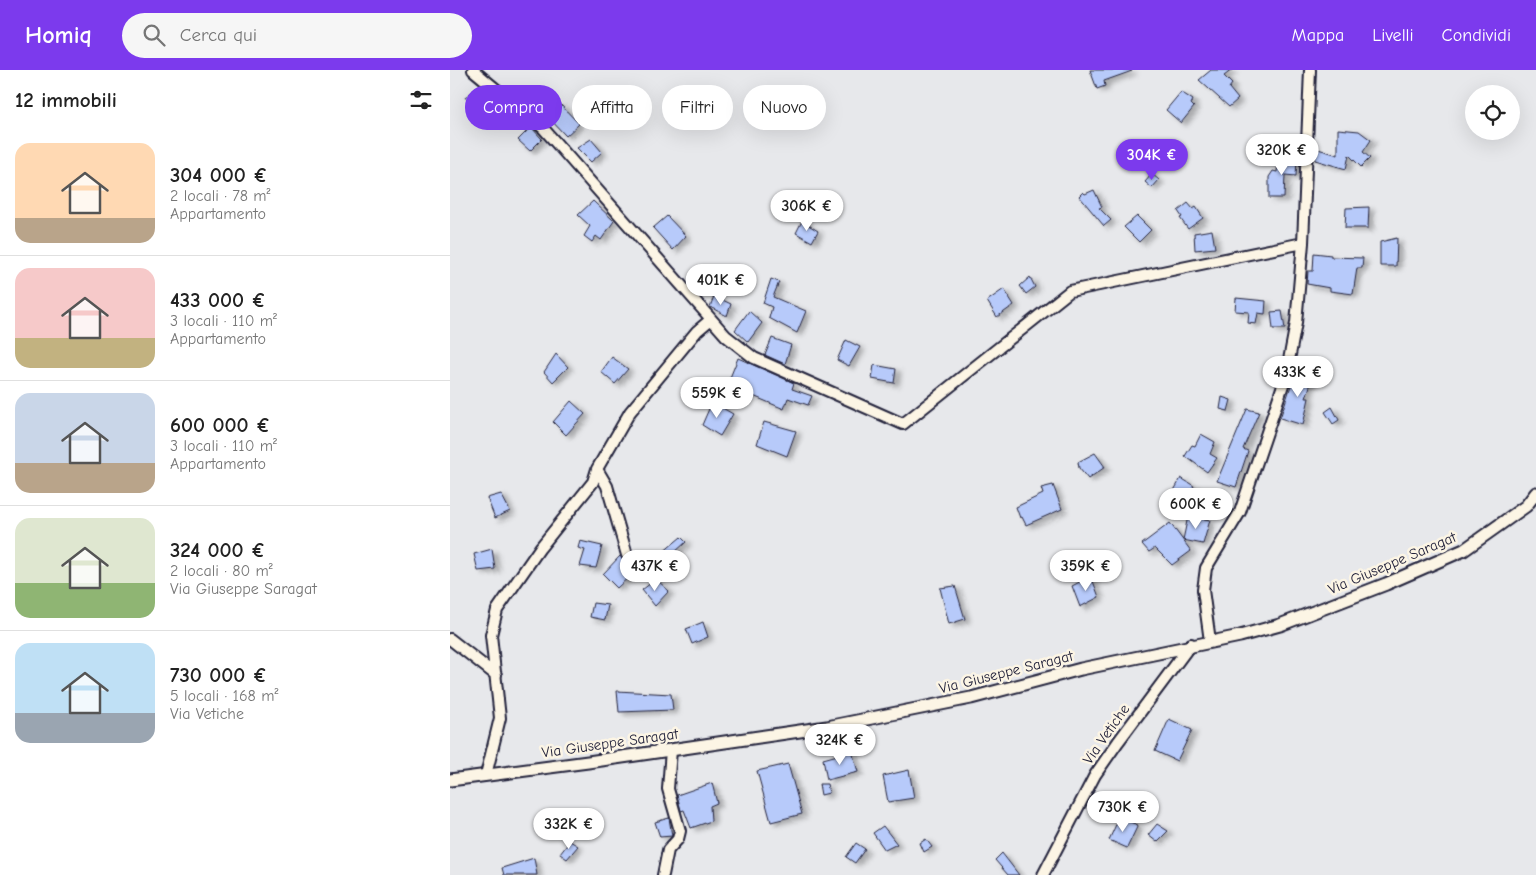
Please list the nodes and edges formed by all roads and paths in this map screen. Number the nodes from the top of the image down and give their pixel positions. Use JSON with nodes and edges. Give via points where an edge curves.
{"nodes":[{"id":1,"x":473,"y":70,"type":"edge"},
{"id":2,"x":1310,"y":70,"type":"edge"},
{"id":3,"x":1303,"y":243,"type":"junction"},
{"id":4,"x":710,"y":320,"type":"junction"},
{"id":5,"x":597,"y":469,"type":"junction"},
{"id":6,"x":1536,"y":493,"type":"edge"},
{"id":7,"x":647,"y":572,"type":"dead end"},
{"id":8,"x":450,"y":639,"type":"edge"},
{"id":9,"x":1210,"y":641,"type":"junction"},
{"id":10,"x":1191,"y":644,"type":"junction"},
{"id":11,"x":496,"y":675,"type":"junction"},
{"id":12,"x":671,"y":750,"type":"junction"},
{"id":13,"x":486,"y":776,"type":"junction"},
{"id":14,"x":450,"y":780,"type":"edge"},
{"id":15,"x":450,"y":786,"type":"edge"},
{"id":16,"x":663,"y":875,"type":"edge"},
{"id":17,"x":1043,"y":875,"type":"edge"}],
"edges":[{"from":1,"to":4,"type":"street","via":[[543,128]]},
{"from":2,"to":3,"type":"street"},
{"from":3,"to":4,"type":"street","via":[[1070,291],[903,424],[754,358]]},
{"from":3,"to":9,"type":"street","via":[[1296,322],[1286,376],[1240,512],[1206,568],[1203,590]]},
{"from":4,"to":5,"type":"street","via":[[691,338],[630,412]]},
{"from":5,"to":7,"type":"street","via":[[607,486],[627,555]]},
{"from":5,"to":11,"type":"street","via":[[593,482],[540,548],[497,610],[491,635]]},
{"from":6,"to":9,"type":"street","name":"Via Giuseppe Saragat","via":[[1526,506],[1464,550],[1280,625]]},
{"from":8,"to":11,"type":"street"},
{"from":9,"to":10,"type":"street","name":"Via Giuseppe Saragat"},
{"from":10,"to":12,"type":"street","name":"Via Giuseppe Saragat","via":[[971,698],[827,727]]},
{"from":10,"to":17,"type":"street","name":"Via Vetiche","via":[[1095,775]]},
{"from":11,"to":13,"type":"street","via":[[500,718]]},
{"from":12,"to":13,"type":"street","name":"Via Giuseppe Saragat"},
{"from":12,"to":16,"type":"street","via":[[668,789],[680,831],[678,839],[668,850]]},
{"from":13,"to":14,"type":"street","name":"Via Giuseppe Saragat"},
{"from":14,"to":15,"type":"street"}]}
